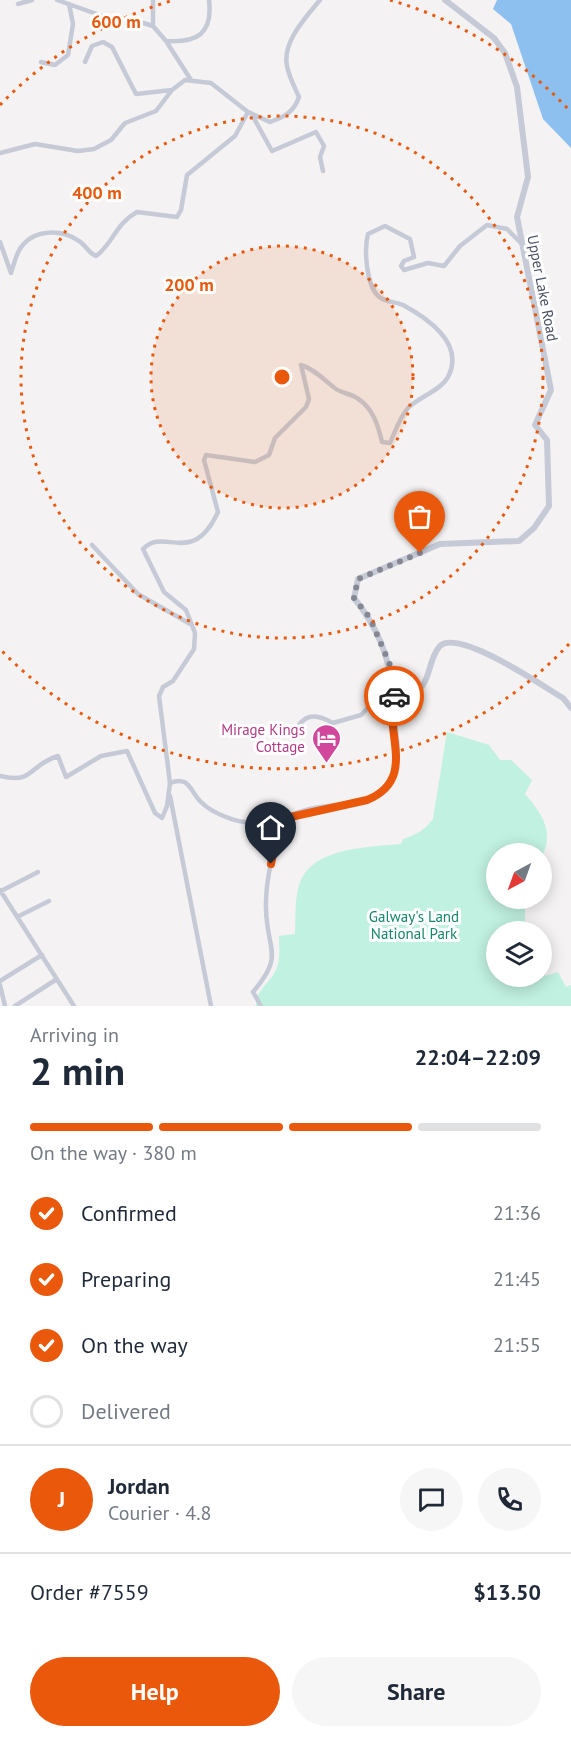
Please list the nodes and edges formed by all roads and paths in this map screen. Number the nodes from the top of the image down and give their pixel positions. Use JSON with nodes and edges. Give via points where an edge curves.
{"nodes":[{"id":1,"x":32,"y":0,"type":"edge"},
{"id":2,"x":57,"y":0,"type":"edge"},
{"id":3,"x":153,"y":0,"type":"edge"},
{"id":4,"x":209,"y":0,"type":"edge"},
{"id":5,"x":320,"y":0,"type":"edge"},
{"id":6,"x":446,"y":0,"type":"edge"},
{"id":7,"x":18,"y":4,"type":"dead end"},
{"id":8,"x":69,"y":4,"type":"junction"},
{"id":9,"x":153,"y":26,"type":"junction"},
{"id":10,"x":166,"y":41,"type":"junction"},
{"id":11,"x":41,"y":62,"type":"dead end"},
{"id":12,"x":85,"y":62,"type":"dead end"},
{"id":13,"x":191,"y":80,"type":"junction"},
{"id":14,"x":172,"y":90,"type":"junction"},
{"id":15,"x":249,"y":112,"type":"junction"},
{"id":16,"x":0,"y":153,"type":"edge"},
{"id":17,"x":323,"y":171,"type":"dead end"},
{"id":18,"x":0,"y":242,"type":"edge"},
{"id":19,"x":522,"y":245,"type":"junction"},
{"id":20,"x":92,"y":545,"type":"dead end"},
{"id":21,"x":192,"y":625,"type":"junction"},
{"id":22,"x":394,"y":689,"type":"junction"},
{"id":23,"x":571,"y":708,"type":"edge"},
{"id":24,"x":299,"y":725,"type":"dead end"},
{"id":25,"x":0,"y":776,"type":"edge"},
{"id":26,"x":170,"y":783,"type":"junction"},
{"id":27,"x":170,"y":793,"type":"junction"},
{"id":28,"x":282,"y":821,"type":"junction"},
{"id":29,"x":38,"y":872,"type":"dead end"},
{"id":30,"x":0,"y":890,"type":"edge"},
{"id":31,"x":49,"y":901,"type":"dead end"},
{"id":32,"x":17,"y":917,"type":"junction"},
{"id":33,"x":42,"y":956,"type":"junction"},
{"id":34,"x":57,"y":979,"type":"junction"},
{"id":35,"x":0,"y":983,"type":"edge"},
{"id":36,"x":71,"y":1005,"type":"edge"},
{"id":37,"x":5,"y":1006,"type":"edge"},
{"id":38,"x":15,"y":1006,"type":"edge"},
{"id":39,"x":211,"y":1006,"type":"edge"},
{"id":40,"x":261,"y":1006,"type":"edge"}],
"edges":[{"from":1,"to":7,"type":"street"},
{"from":2,"to":8,"type":"street"},
{"from":3,"to":9,"type":"street"},
{"from":4,"to":10,"type":"street","via":[[207,28],[186,42]]},
{"from":5,"to":15,"type":"street","via":[[295,31],[287,56],[286,66],[299,97],[296,107],[283,118],[270,122]]},
{"from":6,"to":19,"type":"street","name":"Upper Lake Road","via":[[494,38],[512,67],[528,177],[517,218]]},
{"from":8,"to":9,"type":"street","via":[[122,23]]},
{"from":8,"to":11,"type":"street","via":[[73,24],[68,55],[55,65]]},
{"from":9,"to":10,"type":"street"},
{"from":10,"to":13,"type":"street"},
{"from":12,"to":14,"type":"street","via":[[92,46],[103,42],[112,47],[136,94]]},
{"from":13,"to":14,"type":"street","via":[[184,80]]},
{"from":13,"to":15,"type":"street","via":[[211,83]]},
{"from":14,"to":16,"type":"street","via":[[156,111],[125,123],[111,140],[94,149],[78,151],[35,144]]},
{"from":15,"to":17,"type":"street","via":[[272,151],[316,132],[324,146],[320,157]]},
{"from":15,"to":18,"type":"street","via":[[235,136],[187,176],[177,217],[137,212],[119,224],[96,256],[66,235],[39,234],[20,249],[11,273]]},
{"from":19,"to":21,"type":"street","via":[[507,229],[487,225],[460,246],[444,266],[428,263],[404,270],[404,261],[414,257],[410,239],[386,226],[368,234],[366,266],[375,294],[386,302],[401,304],[438,327],[451,355],[449,376],[408,408],[390,443],[382,442],[373,416],[357,398],[338,391],[301,365],[309,399],[275,438],[269,455],[255,462],[206,455],[218,512],[210,530],[188,543],[162,542],[143,549],[164,592],[186,610]]},
{"from":19,"to":22,"type":"street","name":"Upper Lake Road","via":[[551,390],[535,425],[548,440],[549,506],[519,541],[440,544],[358,579],[354,598],[370,618],[390,665]]},
{"from":20,"to":21,"type":"street","via":[[138,594]]},
{"from":21,"to":26,"type":"street","via":[[194,649],[159,696]]},
{"from":22,"to":23,"type":"street","via":[[413,694],[421,689],[437,649],[453,641],[491,656],[563,698]]},
{"from":22,"to":24,"type":"street","via":[[382,693],[361,715],[333,723],[310,716]]},
{"from":22,"to":28,"type":"street","via":[[397,762],[379,795],[302,812]]},
{"from":25,"to":27,"type":"street","via":[[17,780],[41,761],[58,756],[66,777],[100,756],[127,751],[155,813],[162,818]]},
{"from":26,"to":27,"type":"street"},
{"from":26,"to":28,"type":"street","via":[[189,783],[201,802],[227,818],[259,823]]},
{"from":27,"to":39,"type":"street"},
{"from":28,"to":40,"type":"street","via":[[267,886],[271,968],[253,992]]},
{"from":29,"to":30,"type":"street"},
{"from":30,"to":32,"type":"street"},
{"from":31,"to":32,"type":"street"},
{"from":32,"to":33,"type":"street"},
{"from":33,"to":34,"type":"street"},
{"from":33,"to":35,"type":"street"},
{"from":34,"to":36,"type":"street"},
{"from":34,"to":38,"type":"street"},
{"from":35,"to":37,"type":"street"}]}
